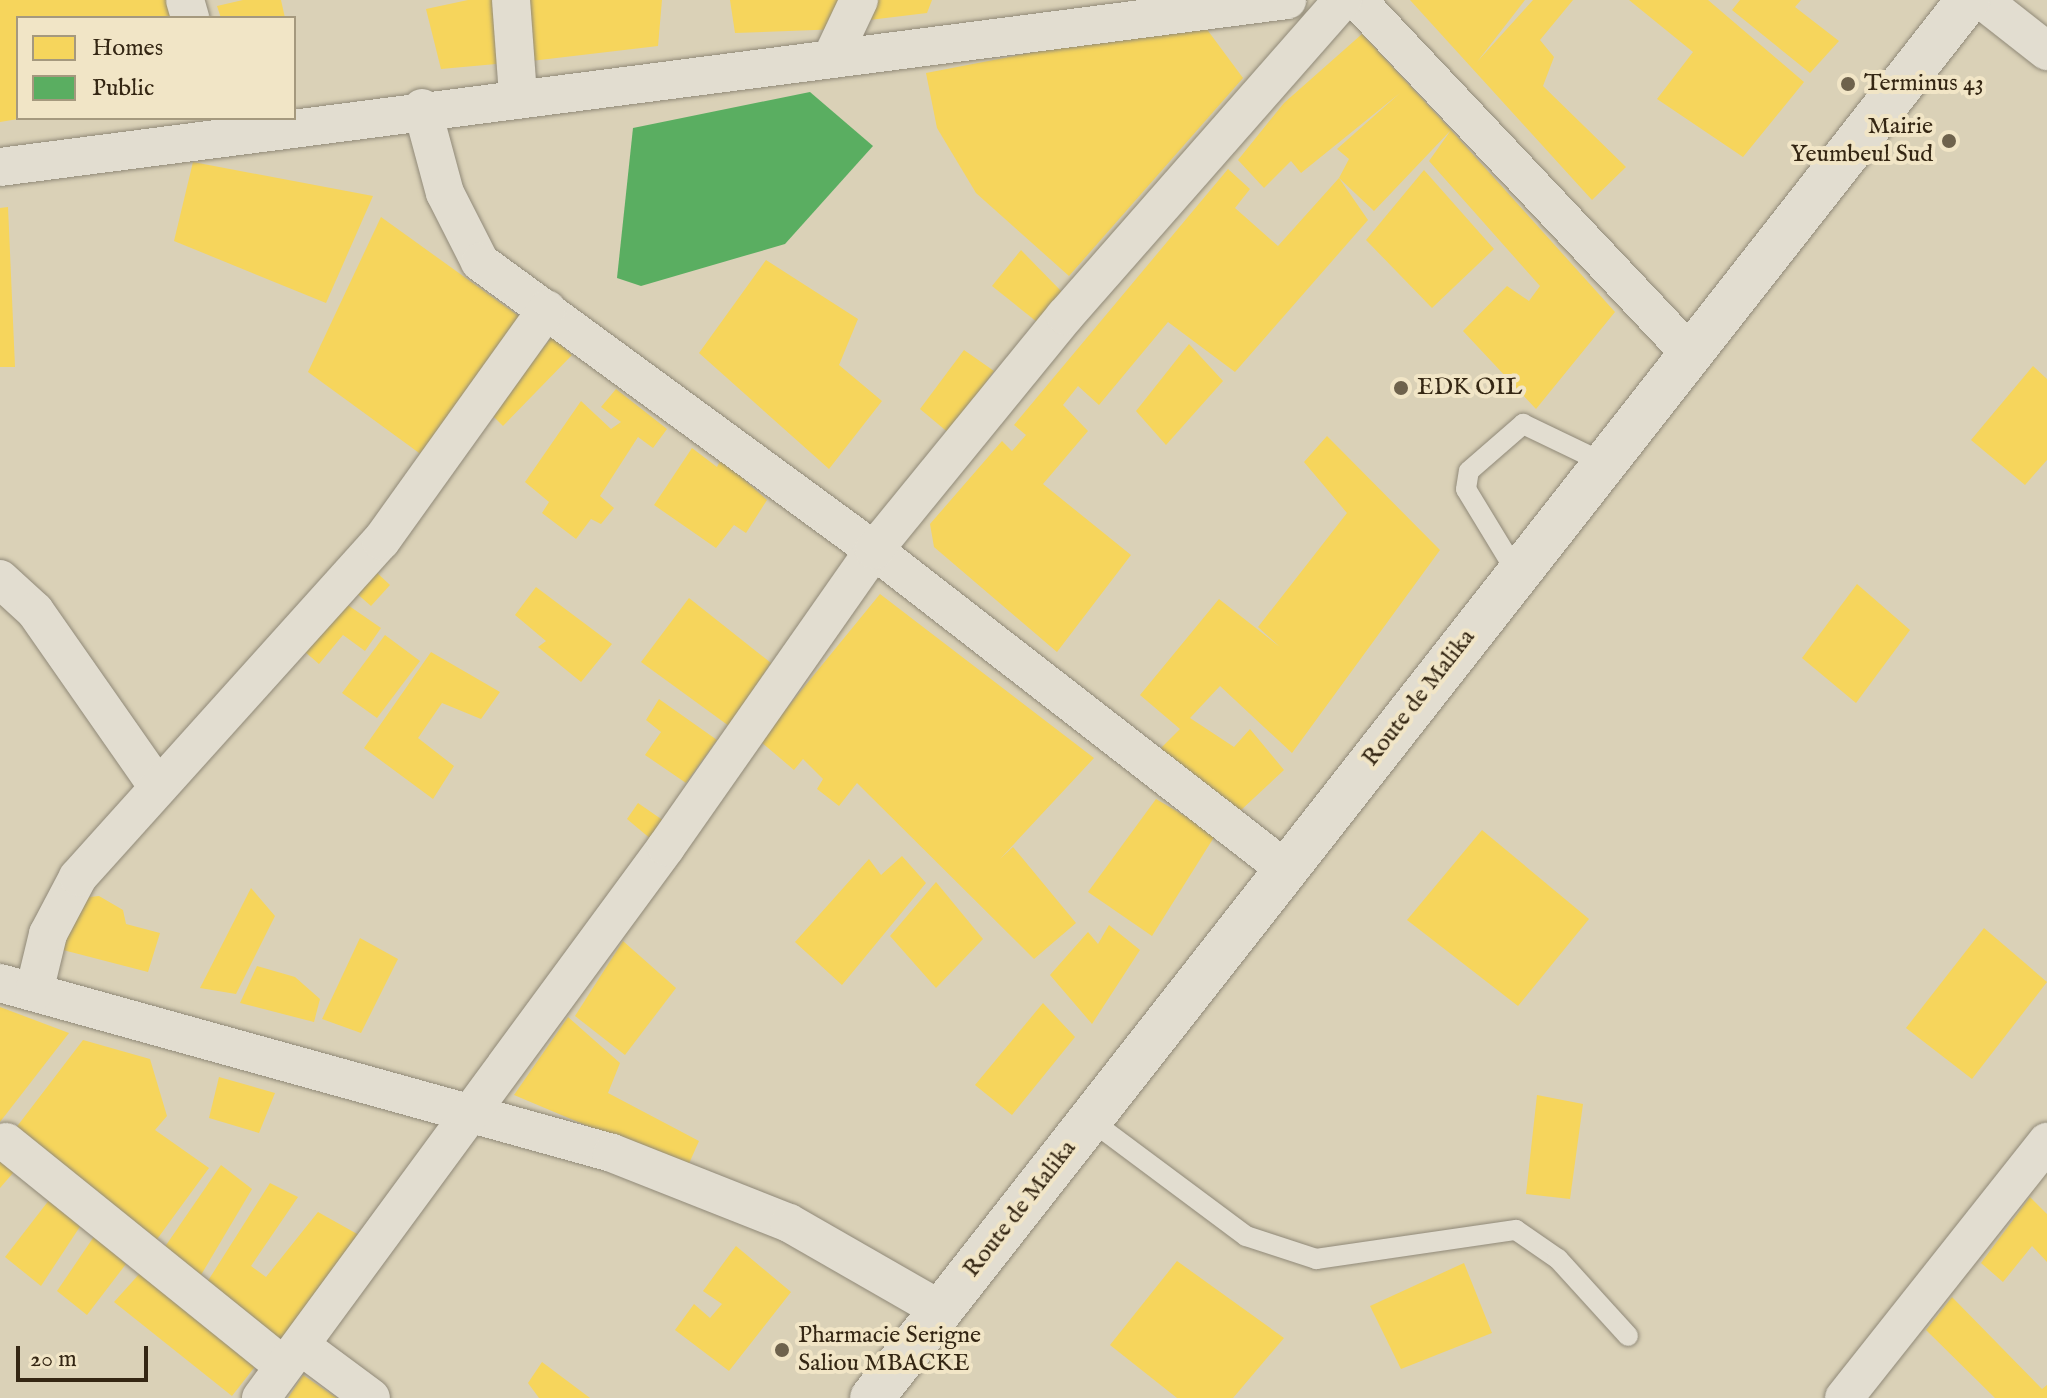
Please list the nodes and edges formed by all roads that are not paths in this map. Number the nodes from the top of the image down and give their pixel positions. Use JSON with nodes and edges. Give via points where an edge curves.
{"nodes":[{"id":1,"x":511,"y":0,"type":"edge"},
{"id":2,"x":859,"y":0,"type":"edge"},
{"id":3,"x":1287,"y":0,"type":"edge"},
{"id":4,"x":1343,"y":0,"type":"edge"},
{"id":5,"x":1357,"y":0,"type":"edge"},
{"id":6,"x":1968,"y":0,"type":"edge"},
{"id":7,"x":1982,"y":0,"type":"edge"},
{"id":8,"x":2047,"y":51,"type":"edge"},
{"id":9,"x":833,"y":55,"type":"junction"},
{"id":10,"x":518,"y":96,"type":"junction"},
{"id":11,"x":422,"y":108,"type":"junction"},
{"id":12,"x":292,"y":120,"type":"edge"},
{"id":13,"x":296,"y":120,"type":"edge"},
{"id":14,"x":216,"y":127,"type":"edge"},
{"id":15,"x":0,"y":167,"type":"edge"},
{"id":16,"x":547,"y":309,"type":"junction"},
{"id":17,"x":1690,"y":353,"type":"junction"},
{"id":18,"x":1604,"y":463,"type":"junction"},
{"id":19,"x":874,"y":550,"type":"junction"},
{"id":20,"x":1517,"y":573,"type":"junction"},
{"id":21,"x":0,"y":579,"type":"edge"},
{"id":22,"x":155,"y":783,"type":"junction"},
{"id":23,"x":1284,"y":868,"type":"junction"},
{"id":24,"x":17,"y":988,"type":"edge"},
{"id":25,"x":471,"y":1117,"type":"junction"},
{"id":26,"x":1089,"y":1119,"type":"junction"},
{"id":27,"x":6,"y":1142,"type":"dead end"},
{"id":28,"x":2040,"y":1167,"type":"edge"},
{"id":29,"x":941,"y":1310,"type":"junction"},
{"id":30,"x":1628,"y":1336,"type":"dead end"},
{"id":31,"x":292,"y":1356,"type":"junction"},
{"id":32,"x":261,"y":1398,"type":"edge"},
{"id":33,"x":371,"y":1398,"type":"edge"},
{"id":34,"x":872,"y":1398,"type":"edge"},
{"id":35,"x":1844,"y":1398,"type":"edge"}],
"edges":[{"from":1,"to":10,"type":"street"},
{"from":2,"to":9,"type":"street"},
{"from":3,"to":9,"type":"street"},
{"from":4,"to":19,"type":"street","via":[[1065,316]]},
{"from":5,"to":17,"type":"street"},
{"from":6,"to":17,"type":"main road","name":"Route de Malika"},
{"from":7,"to":8,"type":"street"},
{"from":9,"to":10,"type":"street"},
{"from":10,"to":11,"type":"street"},
{"from":11,"to":13,"type":"street"},
{"from":11,"to":16,"type":"street","via":[[445,193],[480,262]]},
{"from":12,"to":14,"type":"street"},
{"from":14,"to":15,"type":"street"},
{"from":16,"to":19,"type":"street"},
{"from":16,"to":22,"type":"street","via":[[381,541],[300,636]]},
{"from":17,"to":18,"type":"main road","name":"Route de Malika"},
{"from":18,"to":20,"type":"main road","name":"Route de Malika"},
{"from":18,"to":20,"type":"lane","via":[[1523,424],[1469,471],[1466,489]]},
{"from":19,"to":23,"type":"street"},
{"from":19,"to":25,"type":"street"},
{"from":20,"to":23,"type":"main road","name":"Route de Malika"},
{"from":21,"to":22,"type":"street","via":[[35,611]]},
{"from":22,"to":24,"type":"street","via":[[78,877]]},
{"from":23,"to":26,"type":"main road","name":"Route de Malika"},
{"from":24,"to":25,"type":"street","via":[[386,1085]]},
{"from":25,"to":29,"type":"street","via":[[559,1137],[693,1183],[789,1223]]},
{"from":25,"to":31,"type":"street"},
{"from":26,"to":29,"type":"main road","name":"Route de Malika"},
{"from":26,"to":30,"type":"lane","via":[[1246,1236],[1316,1259],[1516,1230],[1558,1259]]},
{"from":27,"to":31,"type":"street"},
{"from":28,"to":35,"type":"street"},
{"from":29,"to":34,"type":"main road","name":"Route de Malika"},
{"from":31,"to":32,"type":"street"},
{"from":31,"to":33,"type":"street"}]}
